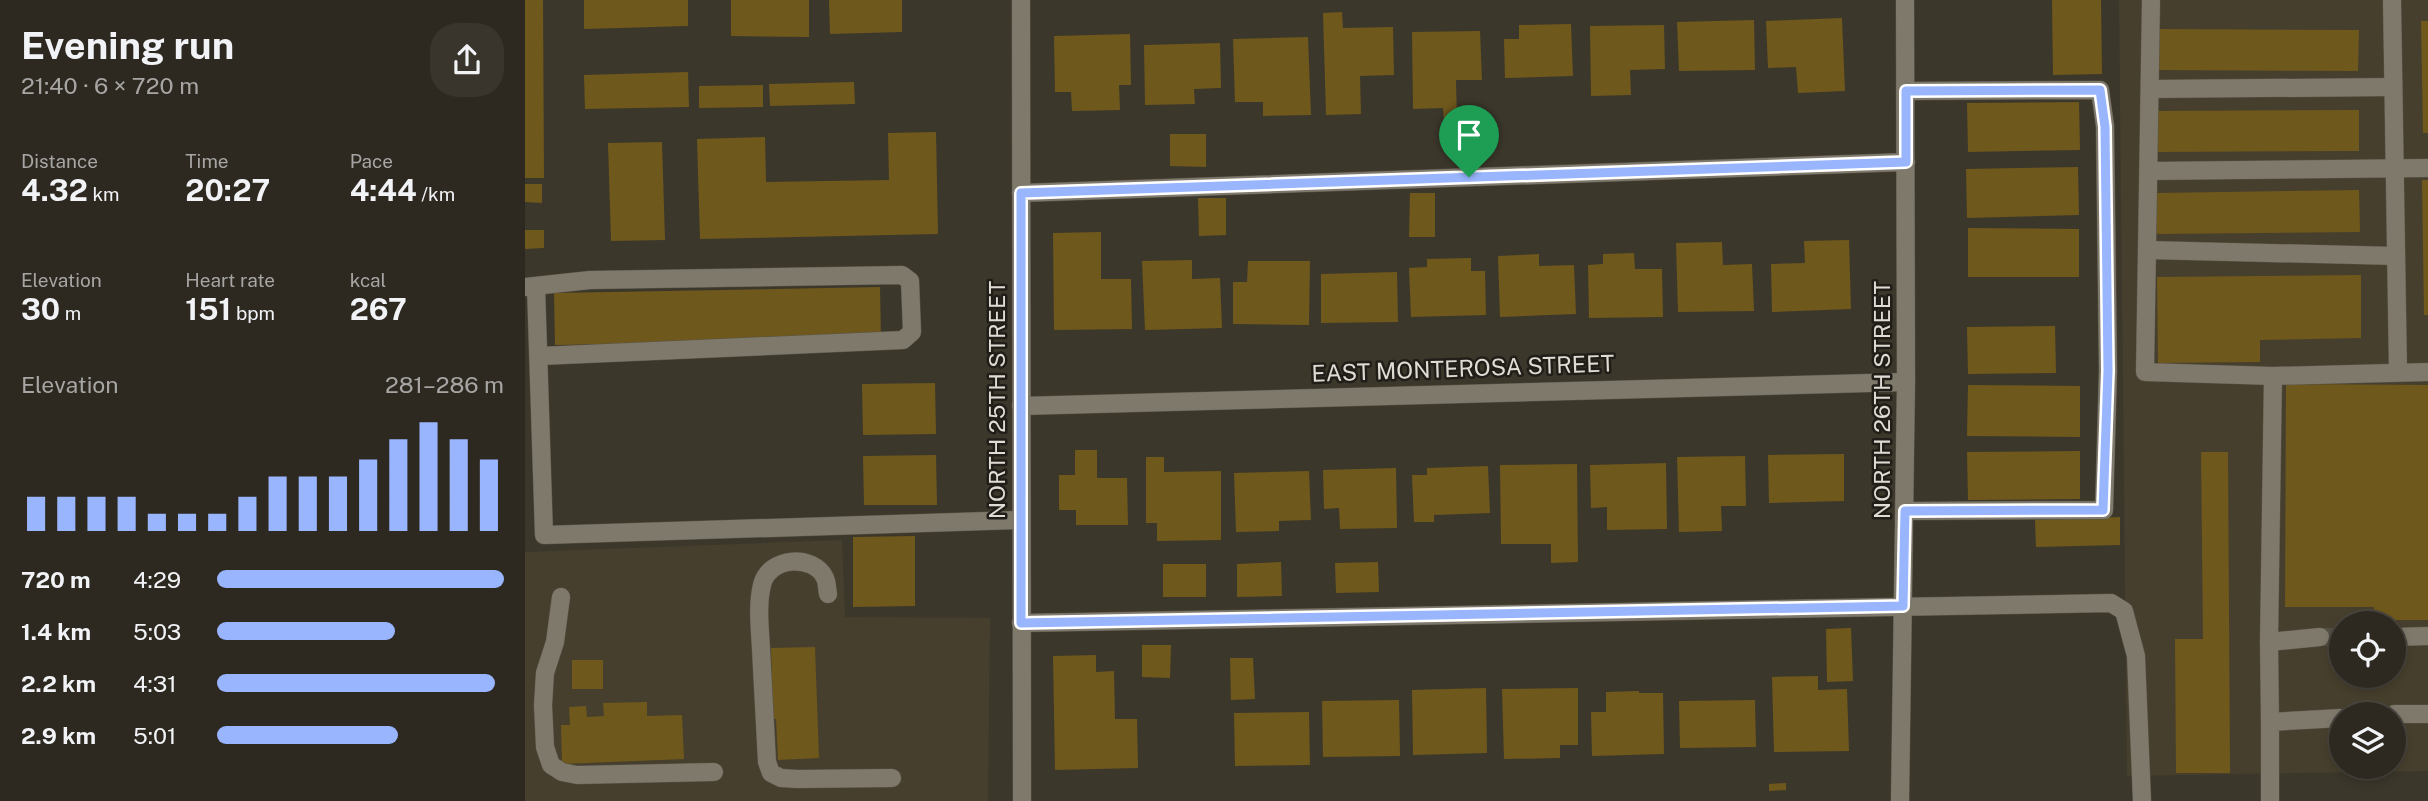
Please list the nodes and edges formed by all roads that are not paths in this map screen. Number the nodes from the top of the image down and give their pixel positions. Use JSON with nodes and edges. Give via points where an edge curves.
{"nodes":[{"id":1,"x":1021,"y":0,"type":"edge"},
{"id":2,"x":1905,"y":0,"type":"edge"},
{"id":3,"x":2151,"y":0,"type":"edge"},
{"id":4,"x":2392,"y":0,"type":"edge"},
{"id":5,"x":2393,"y":87,"type":"junction"},
{"id":6,"x":2150,"y":89,"type":"junction"},
{"id":7,"x":1906,"y":91,"type":"junction"},
{"id":8,"x":1906,"y":162,"type":"junction"},
{"id":9,"x":2428,"y":168,"type":"edge"},
{"id":10,"x":2395,"y":170,"type":"junction"},
{"id":11,"x":2149,"y":171,"type":"junction"},
{"id":12,"x":1021,"y":193,"type":"junction"},
{"id":13,"x":2148,"y":250,"type":"junction"},
{"id":14,"x":2396,"y":256,"type":"junction"},
{"id":15,"x":531,"y":287,"type":"edge"},
{"id":16,"x":540,"y":356,"type":"junction"},
{"id":17,"x":2398,"y":372,"type":"junction"},
{"id":18,"x":2428,"y":372,"type":"edge"},
{"id":19,"x":2273,"y":376,"type":"junction"},
{"id":20,"x":1906,"y":382,"type":"junction"},
{"id":21,"x":1021,"y":406,"type":"junction"},
{"id":22,"x":1905,"y":511,"type":"junction"},
{"id":23,"x":1020,"y":520,"type":"junction"},
{"id":24,"x":828,"y":594,"type":"dead end"},
{"id":25,"x":561,"y":597,"type":"dead end"},
{"id":26,"x":1903,"y":606,"type":"junction"},
{"id":27,"x":1021,"y":623,"type":"junction"},
{"id":28,"x":2428,"y":636,"type":"edge"},
{"id":29,"x":2320,"y":637,"type":"tunnel mouth"},
{"id":30,"x":2406,"y":637,"type":"edge"},
{"id":31,"x":2269,"y":642,"type":"junction"},
{"id":32,"x":2406,"y":714,"type":"edge"},
{"id":33,"x":2428,"y":715,"type":"edge"},
{"id":34,"x":2329,"y":719,"type":"edge"},
{"id":35,"x":2270,"y":722,"type":"junction"},
{"id":36,"x":714,"y":772,"type":"dead end"},
{"id":37,"x":893,"y":778,"type":"dead end"},
{"id":38,"x":1022,"y":801,"type":"edge"},
{"id":39,"x":1900,"y":801,"type":"edge"},
{"id":40,"x":2142,"y":801,"type":"edge"},
{"id":41,"x":2270,"y":801,"type":"edge"}],
"edges":[{"from":1,"to":12,"type":"street","name":"NORTH 25TH STREET"},
{"from":2,"to":7,"type":"street","name":"NORTH 26TH STREET"},
{"from":3,"to":6,"type":"street"},
{"from":4,"to":5,"type":"street"},
{"from":5,"to":6,"type":"street"},
{"from":5,"to":10,"type":"street"},
{"from":6,"to":11,"type":"street"},
{"from":7,"to":8,"type":"street","name":"NORTH 26TH STREET"},
{"from":7,"to":22,"type":"street","via":[[2100,90],[2105,127],[2108,371],[2103,510]]},
{"from":8,"to":12,"type":"street"},
{"from":8,"to":20,"type":"street","name":"NORTH 26TH STREET"},
{"from":9,"to":10,"type":"street"},
{"from":10,"to":11,"type":"street"},
{"from":10,"to":14,"type":"street"},
{"from":11,"to":13,"type":"street"},
{"from":12,"to":21,"type":"street","name":"NORTH 25TH STREET"},
{"from":13,"to":14,"type":"street"},
{"from":13,"to":19,"type":"street","via":[[2145,372]]},
{"from":14,"to":17,"type":"street"},
{"from":15,"to":16,"type":"street"},
{"from":15,"to":16,"type":"street","via":[[604,280],[902,275],[910,281],[912,332],[903,341]]},
{"from":16,"to":23,"type":"street","via":[[544,535]]},
{"from":17,"to":18,"type":"street"},
{"from":17,"to":19,"type":"street"},
{"from":19,"to":31,"type":"street"},
{"from":20,"to":21,"type":"street","name":"EAST MONTEROSA STREET"},
{"from":20,"to":22,"type":"street","name":"NORTH 26TH STREET"},
{"from":21,"to":23,"type":"street","name":"NORTH 25TH STREET"},
{"from":22,"to":26,"type":"street","name":"NORTH 26TH STREET"},
{"from":23,"to":27,"type":"street","name":"NORTH 25TH STREET"},
{"from":24,"to":37,"type":"street","via":[[820,571],[797,562],[774,565],[762,585],[767,762],[771,773],[781,778]]},
{"from":25,"to":36,"type":"street","via":[[543,705],[545,747],[551,765],[577,775]]},
{"from":26,"to":27,"type":"street"},
{"from":26,"to":39,"type":"street","name":"NORTH 26TH STREET"},
{"from":26,"to":40,"type":"street","via":[[2111,603],[2125,611],[2136,656]]},
{"from":27,"to":38,"type":"street","name":"NORTH 25TH STREET"},
{"from":28,"to":30,"type":"street"},
{"from":29,"to":31,"type":"street"},
{"from":31,"to":35,"type":"street"},
{"from":32,"to":33,"type":"street"},
{"from":34,"to":35,"type":"street"},
{"from":35,"to":41,"type":"street"}]}
